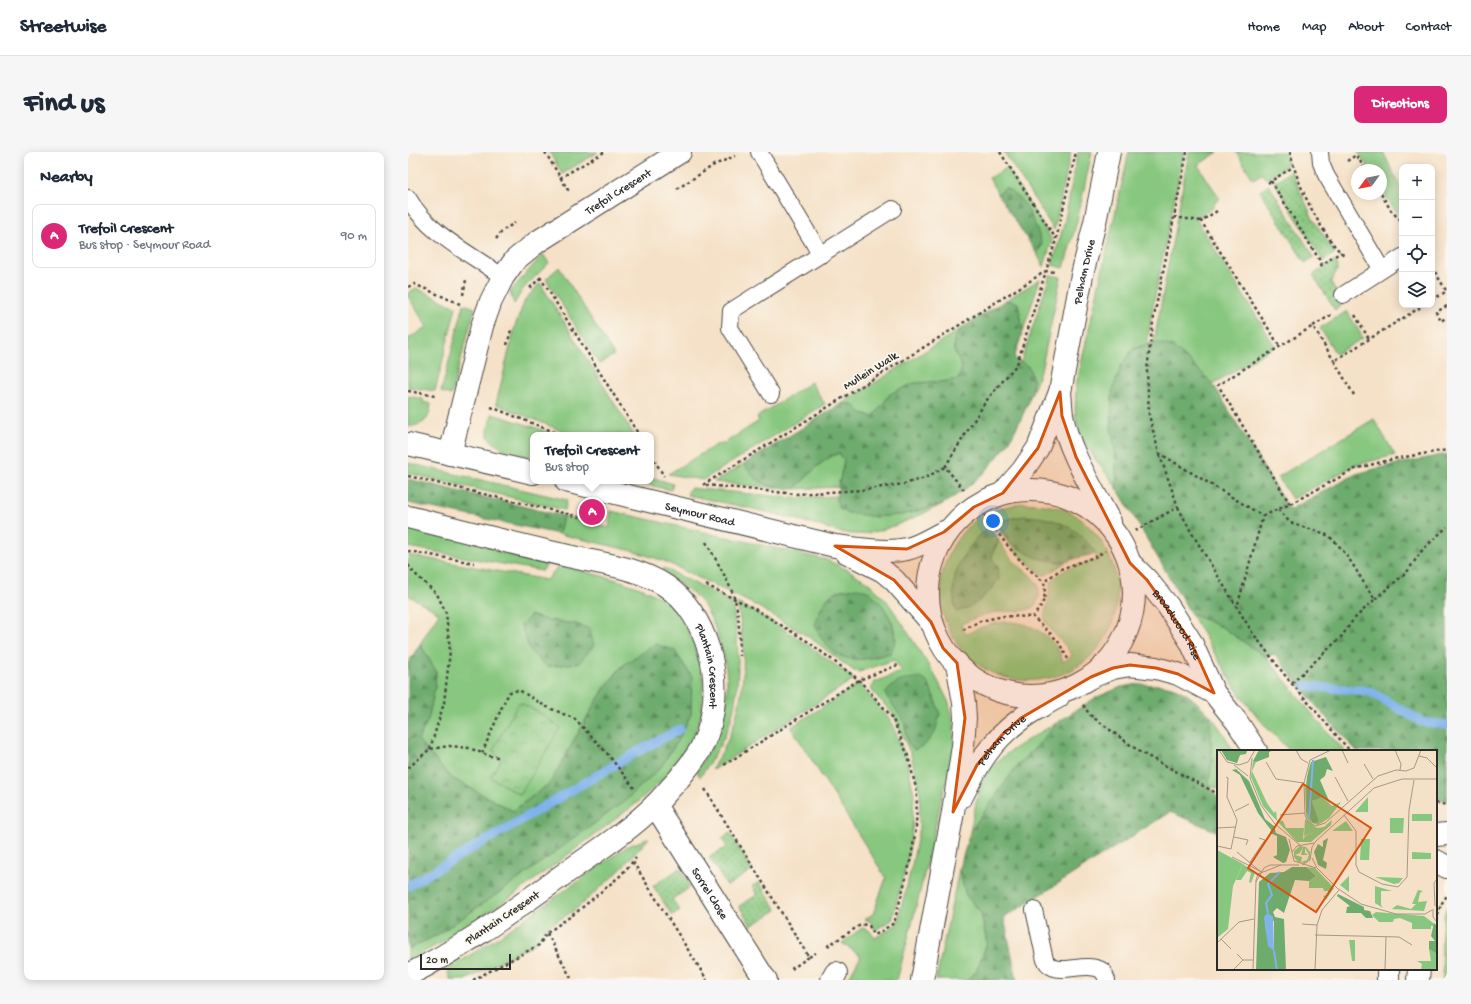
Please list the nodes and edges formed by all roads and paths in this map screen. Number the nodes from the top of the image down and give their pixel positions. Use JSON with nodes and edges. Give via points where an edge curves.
{"nodes":[{"id":1,"x":545,"y":152,"type":"edge"},
{"id":2,"x":604,"y":152,"type":"edge"},
{"id":3,"x":680,"y":152,"type":"edge"},
{"id":4,"x":759,"y":152,"type":"edge"},
{"id":5,"x":1000,"y":152,"type":"edge"},
{"id":6,"x":1076,"y":152,"type":"edge"},
{"id":7,"x":1109,"y":152,"type":"edge"},
{"id":8,"x":1187,"y":152,"type":"edge"},
{"id":9,"x":1290,"y":152,"type":"edge"},
{"id":10,"x":1320,"y":152,"type":"edge"},
{"id":11,"x":739,"y":154,"type":"dead end"},
{"id":12,"x":1293,"y":167,"type":"junction"},
{"id":13,"x":675,"y":190,"type":"dead end"},
{"id":14,"x":408,"y":198,"type":"edge"},
{"id":15,"x":1385,"y":200,"type":"edge"},
{"id":16,"x":894,"y":209,"type":"dead end"},
{"id":17,"x":1217,"y":211,"type":"dead end"},
{"id":18,"x":1174,"y":217,"type":"junction"},
{"id":19,"x":1399,"y":218,"type":"edge"},
{"id":20,"x":1201,"y":222,"type":"junction"},
{"id":21,"x":1056,"y":240,"type":"junction"},
{"id":22,"x":1341,"y":252,"type":"junction"},
{"id":23,"x":822,"y":255,"type":"junction"},
{"id":24,"x":1349,"y":259,"type":"dead end"},
{"id":25,"x":1399,"y":259,"type":"edge"},
{"id":26,"x":1382,"y":270,"type":"junction"},
{"id":27,"x":1046,"y":271,"type":"junction"},
{"id":28,"x":546,"y":272,"type":"dead end"},
{"id":29,"x":1435,"y":272,"type":"edge"},
{"id":30,"x":1059,"y":273,"type":"dead end"},
{"id":31,"x":503,"y":277,"type":"junction"},
{"id":32,"x":540,"y":277,"type":"junction"},
{"id":33,"x":408,"y":287,"type":"edge"},
{"id":34,"x":1447,"y":291,"type":"edge"},
{"id":35,"x":526,"y":293,"type":"dead end"},
{"id":36,"x":1435,"y":298,"type":"edge"},
{"id":37,"x":1345,"y":300,"type":"junction"},
{"id":38,"x":460,"y":304,"type":"dead end"},
{"id":39,"x":1447,"y":306,"type":"edge"},
{"id":40,"x":1419,"y":308,"type":"edge"},
{"id":41,"x":1447,"y":317,"type":"edge"},
{"id":42,"x":1313,"y":326,"type":"junction"},
{"id":43,"x":511,"y":330,"type":"dead end"},
{"id":44,"x":1369,"y":339,"type":"junction"},
{"id":45,"x":507,"y":345,"type":"dead end"},
{"id":46,"x":1280,"y":347,"type":"junction"},
{"id":47,"x":1334,"y":360,"type":"junction"},
{"id":48,"x":1060,"y":392,"type":"junction"},
{"id":49,"x":771,"y":394,"type":"dead end"},
{"id":50,"x":435,"y":396,"type":"dead end"},
{"id":51,"x":1354,"y":396,"type":"dead end"},
{"id":52,"x":493,"y":399,"type":"dead end"},
{"id":53,"x":463,"y":401,"type":"junction"},
{"id":54,"x":491,"y":407,"type":"junction"},
{"id":55,"x":554,"y":432,"type":"edge"},
{"id":56,"x":637,"y":432,"type":"edge"},
{"id":57,"x":408,"y":444,"type":"edge"},
{"id":58,"x":1447,"y":450,"type":"edge"},
{"id":59,"x":1159,"y":452,"type":"junction"},
{"id":60,"x":450,"y":454,"type":"junction"},
{"id":61,"x":654,"y":460,"type":"edge"},
{"id":62,"x":945,"y":467,"type":"junction"},
{"id":63,"x":530,"y":472,"type":"edge"},
{"id":64,"x":658,"y":475,"type":"dead end"},
{"id":65,"x":408,"y":476,"type":"edge"},
{"id":66,"x":578,"y":484,"type":"edge"},
{"id":67,"x":697,"y":484,"type":"dead end"},
{"id":68,"x":703,"y":485,"type":"junction"},
{"id":69,"x":964,"y":490,"type":"dead end"},
{"id":70,"x":1003,"y":493,"type":"junction"},
{"id":71,"x":1290,"y":504,"type":"junction"},
{"id":72,"x":1178,"y":507,"type":"junction"},
{"id":73,"x":682,"y":509,"type":"junction"},
{"id":74,"x":1278,"y":510,"type":"junction"},
{"id":75,"x":985,"y":515,"type":"dead end"},
{"id":76,"x":1263,"y":516,"type":"junction"},
{"id":77,"x":408,"y":517,"type":"edge"},
{"id":78,"x":584,"y":518,"type":"dead end"},
{"id":79,"x":1447,"y":527,"type":"edge"},
{"id":80,"x":944,"y":532,"type":"junction"},
{"id":81,"x":1118,"y":542,"type":"junction"},
{"id":82,"x":835,"y":546,"type":"junction"},
{"id":83,"x":1130,"y":563,"type":"junction"},
{"id":84,"x":408,"y":565,"type":"edge"},
{"id":85,"x":1044,"y":582,"type":"junction"},
{"id":86,"x":735,"y":599,"type":"dead end"},
{"id":87,"x":1376,"y":599,"type":"junction"},
{"id":88,"x":1237,"y":607,"type":"junction"},
{"id":89,"x":1033,"y":617,"type":"junction"},
{"id":90,"x":932,"y":622,"type":"junction"},
{"id":91,"x":963,"y":630,"type":"dead end"},
{"id":92,"x":1068,"y":659,"type":"dead end"},
{"id":93,"x":957,"y":663,"type":"junction"},
{"id":94,"x":898,"y":665,"type":"dead end"},
{"id":95,"x":1090,"y":678,"type":"junction"},
{"id":96,"x":858,"y":680,"type":"junction"},
{"id":97,"x":1291,"y":684,"type":"junction"},
{"id":98,"x":1214,"y":694,"type":"junction"},
{"id":99,"x":1076,"y":695,"type":"junction"},
{"id":100,"x":1237,"y":722,"type":"junction"},
{"id":101,"x":430,"y":749,"type":"junction"},
{"id":102,"x":1255,"y":750,"type":"edge"},
{"id":103,"x":1272,"y":750,"type":"edge"},
{"id":104,"x":1349,"y":750,"type":"edge"},
{"id":105,"x":482,"y":754,"type":"junction"},
{"id":106,"x":498,"y":757,"type":"dead end"},
{"id":107,"x":690,"y":766,"type":"junction"},
{"id":108,"x":408,"y":768,"type":"edge"},
{"id":109,"x":720,"y":768,"type":"dead end"},
{"id":110,"x":1217,"y":793,"type":"edge"},
{"id":111,"x":1437,"y":803,"type":"edge"},
{"id":112,"x":1447,"y":805,"type":"edge"},
{"id":113,"x":652,"y":807,"type":"junction"},
{"id":114,"x":953,"y":812,"type":"junction"},
{"id":115,"x":1447,"y":834,"type":"edge"},
{"id":116,"x":1437,"y":835,"type":"edge"},
{"id":117,"x":638,"y":856,"type":"dead end"},
{"id":118,"x":633,"y":862,"type":"junction"},
{"id":119,"x":1437,"y":862,"type":"edge"},
{"id":120,"x":1447,"y":867,"type":"edge"},
{"id":121,"x":1447,"y":896,"type":"edge"},
{"id":122,"x":1034,"y":910,"type":"dead end"},
{"id":123,"x":1437,"y":922,"type":"edge"},
{"id":124,"x":547,"y":933,"type":"junction"},
{"id":125,"x":809,"y":957,"type":"junction"},
{"id":126,"x":1419,"y":970,"type":"edge"},
{"id":127,"x":786,"y":972,"type":"dead end"},
{"id":128,"x":408,"y":975,"type":"edge"},
{"id":129,"x":473,"y":980,"type":"edge"},
{"id":130,"x":572,"y":980,"type":"edge"},
{"id":131,"x":707,"y":980,"type":"edge"},
{"id":132,"x":766,"y":980,"type":"edge"},
{"id":133,"x":922,"y":980,"type":"edge"},
{"id":134,"x":1107,"y":980,"type":"edge"},
{"id":135,"x":1418,"y":980,"type":"edge"}],
"edges":[{"from":1,"to":2,"type":"path","via":[[560,178]]},
{"from":3,"to":31,"type":"street","name":"Trefoil Crescent","via":[[537,242],[515,260]]},
{"from":4,"to":23,"type":"lane"},
{"from":5,"to":21,"type":"path"},
{"from":6,"to":21,"type":"path"},
{"from":7,"to":48,"type":"street","name":"Pelham Drive","via":[[1082,274]]},
{"from":8,"to":18,"type":"path"},
{"from":9,"to":12,"type":"path"},
{"from":10,"to":26,"type":"lane","via":[[1326,175]]},
{"from":11,"to":13,"type":"path","via":[[714,165]]},
{"from":12,"to":22,"type":"path","via":[[1310,206],[1332,243]]},
{"from":12,"to":22,"type":"path","via":[[1269,182],[1321,265]]},
{"from":14,"to":31,"type":"lane","via":[[428,224]]},
{"from":15,"to":19,"type":"path"},
{"from":16,"to":23,"type":"lane"},
{"from":17,"to":20,"type":"path"},
{"from":18,"to":20,"type":"path"},
{"from":18,"to":59,"type":"path","via":[[1153,322],[1147,370],[1149,415]]},
{"from":20,"to":46,"type":"path"},
{"from":21,"to":27,"type":"path"},
{"from":22,"to":24,"type":"path"},
{"from":23,"to":49,"type":"lane","via":[[731,311],[730,328]]},
{"from":25,"to":26,"type":"lane"},
{"from":26,"to":37,"type":"lane"},
{"from":27,"to":30,"type":"path"},
{"from":27,"to":62,"type":"path","via":[[1017,364],[986,401]]},
{"from":27,"to":68,"type":"path","name":"Mullein Walk"},
{"from":28,"to":32,"type":"path"},
{"from":29,"to":34,"type":"path"},
{"from":31,"to":53,"type":"street","name":"Trefoil Crescent","via":[[482,326]]},
{"from":32,"to":35,"type":"path"},
{"from":32,"to":56,"type":"path"},
{"from":33,"to":38,"type":"path","via":[[414,284]]},
{"from":34,"to":36,"type":"path"},
{"from":37,"to":42,"type":"path"},
{"from":37,"to":44,"type":"path"},
{"from":39,"to":41,"type":"path","via":[[1436,312],[1441,321]]},
{"from":40,"to":44,"type":"path"},
{"from":42,"to":46,"type":"path"},
{"from":42,"to":47,"type":"path"},
{"from":43,"to":45,"type":"path"},
{"from":44,"to":47,"type":"path"},
{"from":46,"to":71,"type":"path","via":[[1218,385]]},
{"from":47,"to":51,"type":"path"},
{"from":48,"to":70,"type":"street","name":"Pelham Drive","via":[[1038,448]]},
{"from":48,"to":81,"type":"street","name":"Pelham Drive","via":[[1062,416],[1076,457]]},
{"from":50,"to":53,"type":"path"},
{"from":52,"to":54,"type":"path"},
{"from":53,"to":54,"type":"path"},
{"from":53,"to":60,"type":"street","name":"Trefoil Crescent"},
{"from":54,"to":55,"type":"path"},
{"from":57,"to":60,"type":"street"},
{"from":58,"to":71,"type":"path","via":[[1393,459],[1355,469]]},
{"from":59,"to":72,"type":"path"},
{"from":59,"to":76,"type":"path"},
{"from":60,"to":63,"type":"street"},
{"from":61,"to":64,"type":"path","via":[[666,478]]},
{"from":62,"to":68,"type":"path","via":[[925,478],[904,484],[862,490],[796,494]]},
{"from":62,"to":69,"type":"path"},
{"from":65,"to":78,"type":"path"},
{"from":66,"to":73,"type":"street","name":"Seymour Road"},
{"from":67,"to":68,"type":"path"},
{"from":70,"to":80,"type":"street","name":"Seymour Road","via":[[974,507]]},
{"from":70,"to":81,"type":"street","via":[[1047,491],[1068,498],[1095,513],[1110,527]]},
{"from":71,"to":74,"type":"path"},
{"from":72,"to":81,"type":"path"},
{"from":72,"to":88,"type":"path"},
{"from":73,"to":82,"type":"street","name":"Seymour Road"},
{"from":73,"to":86,"type":"path","via":[[723,571]]},
{"from":74,"to":76,"type":"path"},
{"from":74,"to":87,"type":"path","via":[[1289,521],[1332,538]]},
{"from":75,"to":85,"type":"path","via":[[1027,569]]},
{"from":76,"to":88,"type":"path"},
{"from":77,"to":107,"type":"street","name":"Plantain Crescent","via":[[623,568],[660,583],[682,599],[694,613],[704,634],[712,662],[714,695],[709,728]]},
{"from":79,"to":87,"type":"path","via":[[1423,549],[1407,572]]},
{"from":80,"to":82,"type":"street","name":"Seymour Road","via":[[907,549],[875,550]]},
{"from":80,"to":90,"type":"street","via":[[932,562],[928,584],[928,605]]},
{"from":81,"to":83,"type":"street"},
{"from":81,"to":85,"type":"path","via":[[1097,556],[1061,569]]},
{"from":82,"to":90,"type":"street","name":"Seymour Road","via":[[883,571]]},
{"from":83,"to":95,"type":"street","via":[[1133,584],[1130,622],[1114,654]]},
{"from":83,"to":98,"type":"street","name":"Broadwood Rise","via":[[1168,606],[1191,642]]},
{"from":84,"to":101,"type":"path","via":[[437,594],[446,613],[450,651],[444,704]]},
{"from":85,"to":89,"type":"path","via":[[1046,596]]},
{"from":87,"to":97,"type":"path","via":[[1342,636]]},
{"from":88,"to":97,"type":"path","via":[[1252,632]]},
{"from":89,"to":91,"type":"path","via":[[1004,616],[980,621]]},
{"from":89,"to":92,"type":"path","via":[[1058,641]]},
{"from":90,"to":93,"type":"street","via":[[943,648]]},
{"from":93,"to":99,"type":"street","via":[[986,686],[1016,696]]},
{"from":93,"to":114,"type":"street","name":"Pelham Drive","via":[[965,718]]},
{"from":94,"to":96,"type":"path"},
{"from":95,"to":98,"type":"street","name":"Broadwood Rise","via":[[1112,668],[1130,665],[1156,668],[1178,674]]},
{"from":95,"to":99,"type":"street"},
{"from":96,"to":109,"type":"path"},
{"from":96,"to":125,"type":"path","via":[[892,717],[908,756],[917,792],[916,829],[910,863],[894,923],[875,935],[870,926],[862,924]]},
{"from":97,"to":104,"type":"path"},
{"from":98,"to":100,"type":"street","name":"Broadwood Rise"},
{"from":99,"to":110,"type":"path","via":[[1090,715],[1140,752]]},
{"from":99,"to":114,"type":"street","name":"Pelham Drive","via":[[1021,718],[1002,735],[977,765]]},
{"from":100,"to":102,"type":"street","name":"Broadwood Rise"},
{"from":100,"to":103,"type":"street","name":"Broadwood Rise"},
{"from":101,"to":105,"type":"path","via":[[449,746],[469,748]]},
{"from":101,"to":108,"type":"path"},
{"from":105,"to":106,"type":"path"},
{"from":105,"to":113,"type":"path","via":[[505,700],[510,692],[519,690],[545,706],[574,719],[606,752]]},
{"from":107,"to":113,"type":"street","name":"Plantain Crescent"},
{"from":107,"to":125,"type":"path"},
{"from":111,"to":112,"type":"path"},
{"from":113,"to":128,"type":"street","name":"Plantain Crescent","via":[[623,832],[516,908],[437,961]]},
{"from":113,"to":132,"type":"street","name":"Sorrel Close"},
{"from":114,"to":133,"type":"street","name":"Pelham Drive"},
{"from":115,"to":116,"type":"street"},
{"from":117,"to":118,"type":"path"},
{"from":118,"to":124,"type":"path","via":[[578,911]]},
{"from":118,"to":131,"type":"path"},
{"from":119,"to":120,"type":"street"},
{"from":121,"to":123,"type":"path","via":[[1439,911]]},
{"from":122,"to":134,"type":"lane","via":[[1045,960],[1052,972],[1058,974],[1091,967],[1099,968]]},
{"from":124,"to":129,"type":"path","via":[[539,945]]},
{"from":124,"to":130,"type":"path"},
{"from":125,"to":127,"type":"path"},
{"from":126,"to":135,"type":"street"}]}
